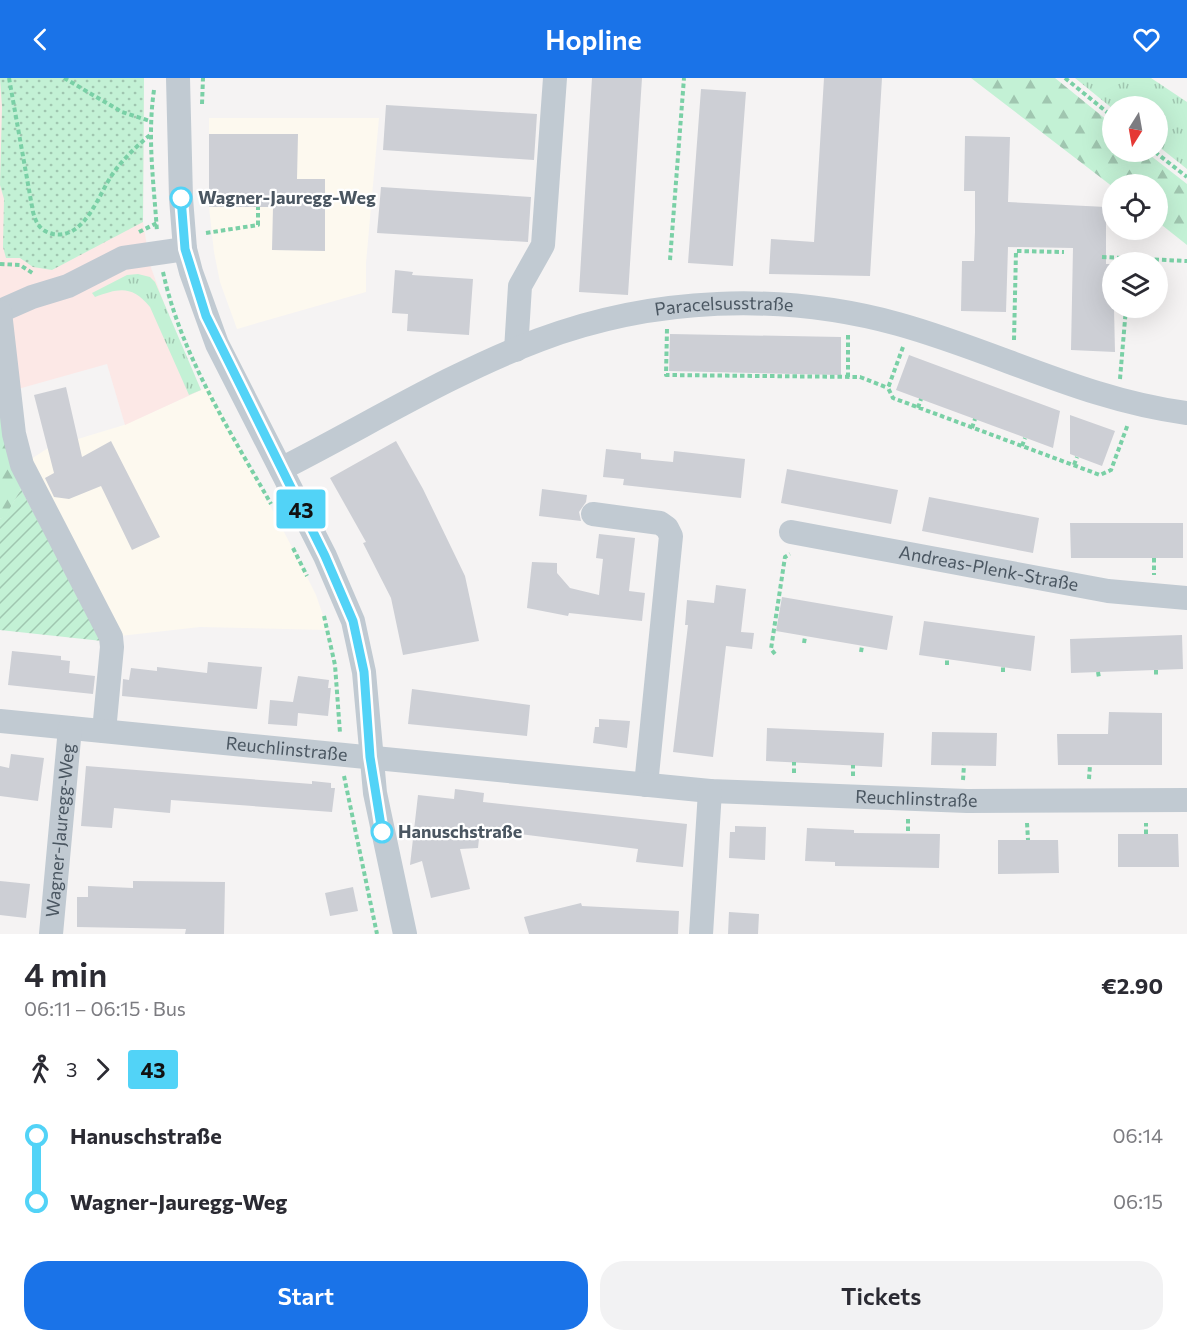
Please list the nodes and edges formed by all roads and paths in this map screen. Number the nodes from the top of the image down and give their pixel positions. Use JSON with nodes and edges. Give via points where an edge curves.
{"nodes":[{"id":1,"x":9,"y":78,"type":"edge"},
{"id":2,"x":64,"y":78,"type":"edge"},
{"id":3,"x":555,"y":78,"type":"edge"},
{"id":4,"x":684,"y":78,"type":"edge"},
{"id":5,"x":1065,"y":78,"type":"edge"},
{"id":6,"x":167,"y":80,"type":"edge"},
{"id":7,"x":1102,"y":108,"type":"edge"},
{"id":8,"x":150,"y":121,"type":"junction"},
{"id":9,"x":150,"y":135,"type":"junction"},
{"id":10,"x":1168,"y":162,"type":"edge"},
{"id":11,"x":1187,"y":177,"type":"edge"},
{"id":12,"x":258,"y":207,"type":"dead end"},
{"id":13,"x":193,"y":241,"type":"junction"},
{"id":14,"x":158,"y":251,"type":"junction"},
{"id":15,"x":1065,"y":252,"type":"dead end"},
{"id":16,"x":670,"y":260,"type":"dead end"},
{"id":17,"x":1168,"y":261,"type":"edge"},
{"id":18,"x":1187,"y":261,"type":"edge"},
{"id":19,"x":0,"y":312,"type":"edge"},
{"id":20,"x":1125,"y":318,"type":"edge"},
{"id":21,"x":667,"y":319,"type":"dead end"},
{"id":22,"x":849,"y":323,"type":"dead end"},
{"id":23,"x":906,"y":338,"type":"dead end"},
{"id":24,"x":516,"y":350,"type":"junction"},
{"id":25,"x":1014,"y":351,"type":"dead end"},
{"id":26,"x":848,"y":378,"type":"junction"},
{"id":27,"x":888,"y":388,"type":"junction"},
{"id":28,"x":1118,"y":388,"type":"dead end"},
{"id":29,"x":921,"y":399,"type":"dead end"},
{"id":30,"x":918,"y":408,"type":"junction"},
{"id":31,"x":1187,"y":413,"type":"edge"},
{"id":32,"x":1132,"y":414,"type":"dead end"},
{"id":33,"x":975,"y":419,"type":"dead end"},
{"id":34,"x":972,"y":428,"type":"junction"},
{"id":35,"x":1025,"y":438,"type":"dead end"},
{"id":36,"x":1022,"y":446,"type":"junction"},
{"id":37,"x":1077,"y":457,"type":"dead end"},
{"id":38,"x":1074,"y":465,"type":"junction"},
{"id":39,"x":281,"y":469,"type":"junction"},
{"id":40,"x":272,"y":505,"type":"dead end"},
{"id":41,"x":593,"y":514,"type":"dead end"},
{"id":42,"x":792,"y":542,"type":"joint"},
{"id":43,"x":291,"y":543,"type":"dead end"},
{"id":44,"x":311,"y":585,"type":"dead end"},
{"id":45,"x":1187,"y":598,"type":"edge"},
{"id":46,"x":324,"y":614,"type":"dead end"},
{"id":47,"x":805,"y":637,"type":"dead end"},
{"id":48,"x":804,"y":643,"type":"dead end"},
{"id":49,"x":862,"y":646,"type":"dead end"},
{"id":50,"x":861,"y":652,"type":"dead end"},
{"id":51,"x":775,"y":654,"type":"dead end"},
{"id":52,"x":947,"y":659,"type":"dead end"},
{"id":53,"x":947,"y":665,"type":"dead end"},
{"id":54,"x":1156,"y":670,"type":"dead end"},
{"id":55,"x":1098,"y":672,"type":"dead end"},
{"id":56,"x":1156,"y":676,"type":"dead end"},
{"id":57,"x":1099,"y":678,"type":"dead end"},
{"id":58,"x":0,"y":721,"type":"edge"},
{"id":59,"x":70,"y":728,"type":"junction"},
{"id":60,"x":104,"y":731,"type":"junction"},
{"id":61,"x":340,"y":741,"type":"dead end"},
{"id":62,"x":370,"y":757,"type":"junction"},
{"id":63,"x":964,"y":765,"type":"dead end"},
{"id":64,"x":1090,"y":765,"type":"dead end"},
{"id":65,"x":345,"y":782,"type":"dead end"},
{"id":66,"x":1089,"y":784,"type":"dead end"},
{"id":67,"x":963,"y":785,"type":"dead end"},
{"id":68,"x":646,"y":786,"type":"junction"},
{"id":69,"x":710,"y":791,"type":"junction"},
{"id":70,"x":1187,"y":800,"type":"edge"},
{"id":71,"x":908,"y":816,"type":"dead end"},
{"id":72,"x":1146,"y":816,"type":"dead end"},
{"id":73,"x":1027,"y":817,"type":"dead end"},
{"id":74,"x":908,"y":833,"type":"dead end"},
{"id":75,"x":1146,"y":834,"type":"dead end"},
{"id":76,"x":1028,"y":840,"type":"dead end"},
{"id":77,"x":51,"y":934,"type":"edge"},
{"id":78,"x":377,"y":934,"type":"edge"},
{"id":79,"x":405,"y":934,"type":"edge"},
{"id":80,"x":701,"y":934,"type":"edge"}],
"edges":[{"from":1,"to":9,"type":"path","via":[[33,212],[44,231],[65,234],[77,228],[113,172]]},
{"from":2,"to":8,"type":"path","via":[[122,112]]},
{"from":3,"to":24,"type":"street","via":[[543,245],[520,286]]},
{"from":4,"to":16,"type":"path"},
{"from":5,"to":7,"type":"path"},
{"from":6,"to":8,"type":"path"},
{"from":6,"to":13,"type":"street"},
{"from":8,"to":9,"type":"path"},
{"from":9,"to":14,"type":"path"},
{"from":10,"to":11,"type":"path"},
{"from":12,"to":13,"type":"path","via":[[258,225]]},
{"from":13,"to":14,"type":"street"},
{"from":13,"to":39,"type":"street","via":[[196,290],[217,344]]},
{"from":14,"to":19,"type":"street","via":[[123,258],[68,286]]},
{"from":14,"to":40,"type":"path","via":[[177,323]]},
{"from":15,"to":25,"type":"path","via":[[1016,251]]},
{"from":17,"to":18,"type":"path"},
{"from":19,"to":60,"type":"street","via":[[14,434],[22,465],[111,637]]},
{"from":20,"to":28,"type":"path"},
{"from":21,"to":26,"type":"path","via":[[666,375]]},
{"from":22,"to":26,"type":"path"},
{"from":23,"to":27,"type":"path"},
{"from":24,"to":31,"type":"street","name":"Paracelsusstraße","via":[[609,318],[676,307],[782,304],[899,324],[1094,393]]},
{"from":24,"to":39,"type":"street","name":"Paracelsusstraße"},
{"from":26,"to":27,"type":"path","via":[[860,377]]},
{"from":27,"to":30,"type":"path","via":[[893,398]]},
{"from":29,"to":30,"type":"path"},
{"from":30,"to":34,"type":"path"},
{"from":32,"to":38,"type":"path","via":[[1111,470],[1100,475]]},
{"from":33,"to":34,"type":"path"},
{"from":34,"to":36,"type":"path"},
{"from":35,"to":36,"type":"path"},
{"from":36,"to":38,"type":"path"},
{"from":37,"to":38,"type":"path"},
{"from":39,"to":62,"type":"street","via":[[353,621],[364,672]]},
{"from":41,"to":68,"type":"street","via":[[660,523],[671,536]]},
{"from":42,"to":45,"type":"street","name":"Andreas-Plenk-Straße","via":[[1088,588]]},
{"from":42,"to":51,"type":"path","via":[[785,557],[771,649]]},
{"from":43,"to":44,"type":"path"},
{"from":46,"to":61,"type":"path","via":[[336,665]]},
{"from":47,"to":48,"type":"path"},
{"from":49,"to":50,"type":"path"},
{"from":52,"to":53,"type":"path"},
{"from":54,"to":56,"type":"path"},
{"from":55,"to":57,"type":"path"},
{"from":58,"to":59,"type":"street","name":"Reuchlinstraße"},
{"from":59,"to":60,"type":"street","name":"Reuchlinstraße"},
{"from":59,"to":77,"type":"street","name":"Wagner-Jauregg-Weg"},
{"from":60,"to":62,"type":"street","name":"Reuchlinstraße"},
{"from":62,"to":68,"type":"street","name":"Reuchlinstraße"},
{"from":62,"to":79,"type":"street"},
{"from":63,"to":67,"type":"path"},
{"from":64,"to":66,"type":"path"},
{"from":65,"to":78,"type":"path"},
{"from":68,"to":69,"type":"street","name":"Reuchlinstraße"},
{"from":69,"to":70,"type":"street","name":"Reuchlinstraße","via":[[967,801]]},
{"from":69,"to":80,"type":"street"},
{"from":71,"to":74,"type":"path"},
{"from":72,"to":75,"type":"path"},
{"from":73,"to":76,"type":"path"}]}
